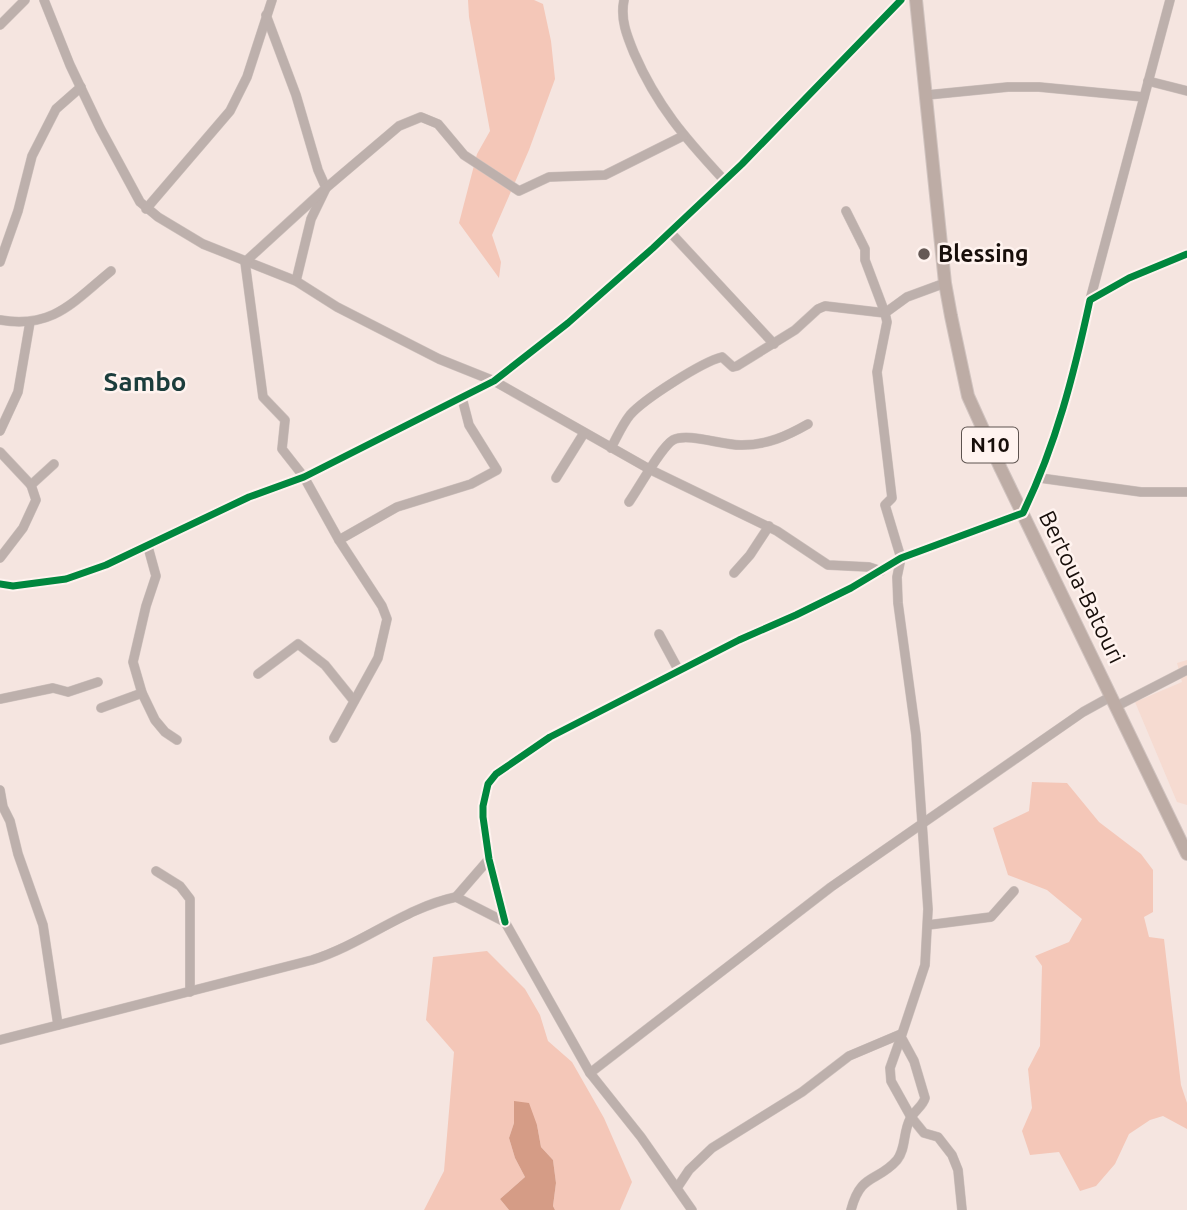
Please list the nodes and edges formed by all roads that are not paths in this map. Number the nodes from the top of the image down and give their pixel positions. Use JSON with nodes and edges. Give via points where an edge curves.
{"nodes":[{"id":1,"x":26,"y":0,"type":"edge"},
{"id":2,"x":44,"y":0,"type":"edge"},
{"id":3,"x":272,"y":0,"type":"edge"},
{"id":4,"x":624,"y":0,"type":"edge"},
{"id":5,"x":901,"y":0,"type":"edge"},
{"id":6,"x":916,"y":0,"type":"edge"},
{"id":7,"x":1170,"y":0,"type":"edge"},
{"id":8,"x":266,"y":15,"type":"junction"},
{"id":9,"x":0,"y":25,"type":"edge"},
{"id":10,"x":1148,"y":81,"type":"junction"},
{"id":11,"x":81,"y":87,"type":"junction"},
{"id":12,"x":1187,"y":91,"type":"edge"},
{"id":13,"x":927,"y":95,"type":"junction"},
{"id":14,"x":1144,"y":97,"type":"junction"},
{"id":15,"x":683,"y":136,"type":"junction"},
{"id":16,"x":724,"y":180,"type":"junction"},
{"id":17,"x":326,"y":188,"type":"junction"},
{"id":18,"x":146,"y":209,"type":"junction"},
{"id":19,"x":846,"y":211,"type":"dead end"},
{"id":20,"x":670,"y":232,"type":"junction"},
{"id":21,"x":1187,"y":254,"type":"edge"},
{"id":22,"x":0,"y":262,"type":"edge"},
{"id":23,"x":245,"y":262,"type":"junction"},
{"id":24,"x":111,"y":271,"type":"dead end"},
{"id":25,"x":296,"y":281,"type":"junction"},
{"id":26,"x":945,"y":283,"type":"junction"},
{"id":27,"x":1090,"y":300,"type":"junction"},
{"id":28,"x":885,"y":313,"type":"junction"},
{"id":29,"x":0,"y":320,"type":"edge"},
{"id":30,"x":30,"y":322,"type":"junction"},
{"id":31,"x":774,"y":344,"type":"junction"},
{"id":32,"x":494,"y":381,"type":"junction"},
{"id":33,"x":462,"y":398,"type":"junction"},
{"id":34,"x":808,"y":424,"type":"dead end"},
{"id":35,"x":0,"y":431,"type":"edge"},
{"id":36,"x":584,"y":432,"type":"junction"},
{"id":37,"x":611,"y":448,"type":"junction"},
{"id":38,"x":0,"y":452,"type":"edge"},
{"id":39,"x":54,"y":464,"type":"dead end"},
{"id":40,"x":650,"y":470,"type":"junction"},
{"id":41,"x":304,"y":477,"type":"junction"},
{"id":42,"x":556,"y":478,"type":"dead end"},
{"id":43,"x":1040,"y":478,"type":"junction"},
{"id":44,"x":31,"y":485,"type":"junction"},
{"id":45,"x":1187,"y":492,"type":"edge"},
{"id":46,"x":629,"y":502,"type":"dead end"},
{"id":47,"x":1023,"y":513,"type":"junction"},
{"id":48,"x":769,"y":526,"type":"junction"},
{"id":49,"x":340,"y":540,"type":"junction"},
{"id":50,"x":148,"y":547,"type":"junction"},
{"id":51,"x":0,"y":558,"type":"edge"},
{"id":52,"x":901,"y":558,"type":"junction"},
{"id":53,"x":881,"y":571,"type":"junction"},
{"id":54,"x":734,"y":573,"type":"dead end"},
{"id":55,"x":0,"y":584,"type":"edge"},
{"id":56,"x":659,"y":634,"type":"dead end"},
{"id":57,"x":1187,"y":670,"type":"edge"},
{"id":58,"x":678,"y":671,"type":"junction"},
{"id":59,"x":258,"y":674,"type":"dead end"},
{"id":60,"x":98,"y":682,"type":"dead end"},
{"id":61,"x":142,"y":694,"type":"junction"},
{"id":62,"x":0,"y":699,"type":"edge"},
{"id":63,"x":354,"y":701,"type":"junction"},
{"id":64,"x":1114,"y":701,"type":"junction"},
{"id":65,"x":101,"y":708,"type":"dead end"},
{"id":66,"x":334,"y":738,"type":"dead end"},
{"id":67,"x":177,"y":740,"type":"dead end"},
{"id":68,"x":0,"y":790,"type":"edge"},
{"id":69,"x":921,"y":824,"type":"junction"},
{"id":70,"x":1187,"y":854,"type":"edge"},
{"id":71,"x":489,"y":859,"type":"junction"},
{"id":72,"x":156,"y":871,"type":"dead end"},
{"id":73,"x":1014,"y":891,"type":"dead end"},
{"id":74,"x":456,"y":897,"type":"junction"},
{"id":75,"x":505,"y":922,"type":"junction"},
{"id":76,"x":928,"y":925,"type":"junction"},
{"id":77,"x":190,"y":992,"type":"junction"},
{"id":78,"x":58,"y":1026,"type":"junction"},
{"id":79,"x":901,"y":1036,"type":"junction"},
{"id":80,"x":0,"y":1040,"type":"edge"},
{"id":81,"x":590,"y":1073,"type":"junction"},
{"id":82,"x":911,"y":1117,"type":"junction"},
{"id":83,"x":677,"y":1188,"type":"junction"},
{"id":84,"x":692,"y":1210,"type":"edge"},
{"id":85,"x":851,"y":1210,"type":"edge"},
{"id":86,"x":962,"y":1210,"type":"edge"}],
"edges":[{"from":1,"to":9,"type":"street"},
{"from":2,"to":11,"type":"street"},
{"from":3,"to":8,"type":"street"},
{"from":4,"to":15,"type":"street","via":[[627,36],[642,72]]},
{"from":5,"to":16,"type":"street"},
{"from":6,"to":13,"type":"highway","name":"Bertoua-Batouri","number":"N10"},
{"from":7,"to":10,"type":"street"},
{"from":8,"to":17,"type":"street"},
{"from":8,"to":18,"type":"street","via":[[247,77],[230,111]]},
{"from":10,"to":12,"type":"street"},
{"from":10,"to":14,"type":"street"},
{"from":11,"to":18,"type":"street"},
{"from":11,"to":22,"type":"street","via":[[56,109],[32,156]]},
{"from":13,"to":14,"type":"street","via":[[1039,87]]},
{"from":13,"to":26,"type":"highway","name":"Bertoua-Batouri","number":"N10"},
{"from":14,"to":27,"type":"street"},
{"from":15,"to":16,"type":"street"},
{"from":15,"to":17,"type":"street","via":[[605,175],[549,177],[519,191],[464,155],[438,124],[421,117],[399,126]]},
{"from":16,"to":20,"type":"street"},
{"from":17,"to":23,"type":"street"},
{"from":17,"to":25,"type":"street","via":[[311,219]]},
{"from":18,"to":23,"type":"street","via":[[182,233]]},
{"from":19,"to":28,"type":"street","via":[[865,249]]},
{"from":20,"to":31,"type":"street"},
{"from":20,"to":32,"type":"street"},
{"from":21,"to":27,"type":"street"},
{"from":23,"to":25,"type":"street"},
{"from":23,"to":41,"type":"street","via":[[263,397],[285,420],[282,449]]},
{"from":24,"to":30,"type":"street","via":[[56,316]]},
{"from":25,"to":32,"type":"street","via":[[439,359]]},
{"from":26,"to":28,"type":"street","via":[[906,297]]},
{"from":26,"to":47,"type":"highway","name":"Bertoua-Batouri","number":"N10","via":[[968,396]]},
{"from":27,"to":43,"type":"street","via":[[1072,382]]},
{"from":28,"to":31,"type":"street","via":[[825,306]]},
{"from":28,"to":52,"type":"street","via":[[877,372],[892,498],[885,505]]},
{"from":29,"to":30,"type":"street"},
{"from":30,"to":35,"type":"street","via":[[18,393]]},
{"from":31,"to":37,"type":"street","via":[[736,367],[718,358],[687,374],[631,414]]},
{"from":32,"to":33,"type":"street"},
{"from":32,"to":36,"type":"street"},
{"from":33,"to":41,"type":"street"},
{"from":33,"to":49,"type":"street","via":[[469,425],[497,470],[471,484],[397,507]]},
{"from":34,"to":40,"type":"street","via":[[785,437],[755,445],[680,438],[669,443]]},
{"from":36,"to":37,"type":"street"},
{"from":36,"to":42,"type":"street"},
{"from":37,"to":40,"type":"street"},
{"from":38,"to":44,"type":"street"},
{"from":39,"to":44,"type":"street"},
{"from":40,"to":46,"type":"street"},
{"from":40,"to":48,"type":"street"},
{"from":41,"to":49,"type":"street"},
{"from":41,"to":50,"type":"street","via":[[249,497]]},
{"from":43,"to":45,"type":"street","via":[[1141,492]]},
{"from":43,"to":47,"type":"street"},
{"from":44,"to":51,"type":"street","via":[[36,500],[23,528]]},
{"from":47,"to":52,"type":"street"},
{"from":47,"to":64,"type":"highway","name":"Bertoua-Batouri","number":"N10"},
{"from":48,"to":53,"type":"street","via":[[828,565]]},
{"from":48,"to":54,"type":"street"},
{"from":49,"to":63,"type":"street","via":[[387,619],[378,658]]},
{"from":50,"to":55,"type":"street","via":[[65,579]]},
{"from":50,"to":61,"type":"street","via":[[156,576],[133,662]]},
{"from":52,"to":53,"type":"street"},
{"from":52,"to":69,"type":"street","via":[[898,603],[916,734]]},
{"from":53,"to":58,"type":"street"},
{"from":56,"to":58,"type":"street"},
{"from":57,"to":64,"type":"street"},
{"from":58,"to":71,"type":"street","via":[[550,737],[496,774],[488,784],[483,806]]},
{"from":59,"to":63,"type":"street","via":[[298,644],[325,665]]},
{"from":60,"to":62,"type":"street","via":[[68,692],[53,688]]},
{"from":61,"to":65,"type":"street"},
{"from":61,"to":67,"type":"street","via":[[155,720]]},
{"from":63,"to":66,"type":"street"},
{"from":64,"to":69,"type":"street","via":[[1083,712]]},
{"from":64,"to":70,"type":"highway","name":"Bertoua-Batouri","number":"N10"},
{"from":68,"to":78,"type":"street","via":[[43,925]]},
{"from":69,"to":76,"type":"street"},
{"from":69,"to":81,"type":"street","via":[[831,887]]},
{"from":71,"to":74,"type":"street"},
{"from":71,"to":75,"type":"street"},
{"from":72,"to":77,"type":"street","via":[[180,886],[190,900]]},
{"from":73,"to":76,"type":"street","via":[[991,917]]},
{"from":74,"to":75,"type":"street"},
{"from":74,"to":77,"type":"street","via":[[412,911],[330,954]]},
{"from":75,"to":81,"type":"street"},
{"from":76,"to":79,"type":"street","via":[[925,965]]},
{"from":77,"to":78,"type":"street"},
{"from":78,"to":80,"type":"street"},
{"from":79,"to":82,"type":"street","via":[[890,1076]]},
{"from":79,"to":82,"type":"street","via":[[925,1098]]},
{"from":79,"to":83,"type":"street","via":[[849,1056],[802,1092],[712,1148]]},
{"from":81,"to":83,"type":"street"},
{"from":82,"to":85,"type":"street","via":[[902,1152],[857,1190]]},
{"from":82,"to":86,"type":"street","via":[[924,1133],[938,1137],[952,1155]]},
{"from":83,"to":84,"type":"street"}]}
